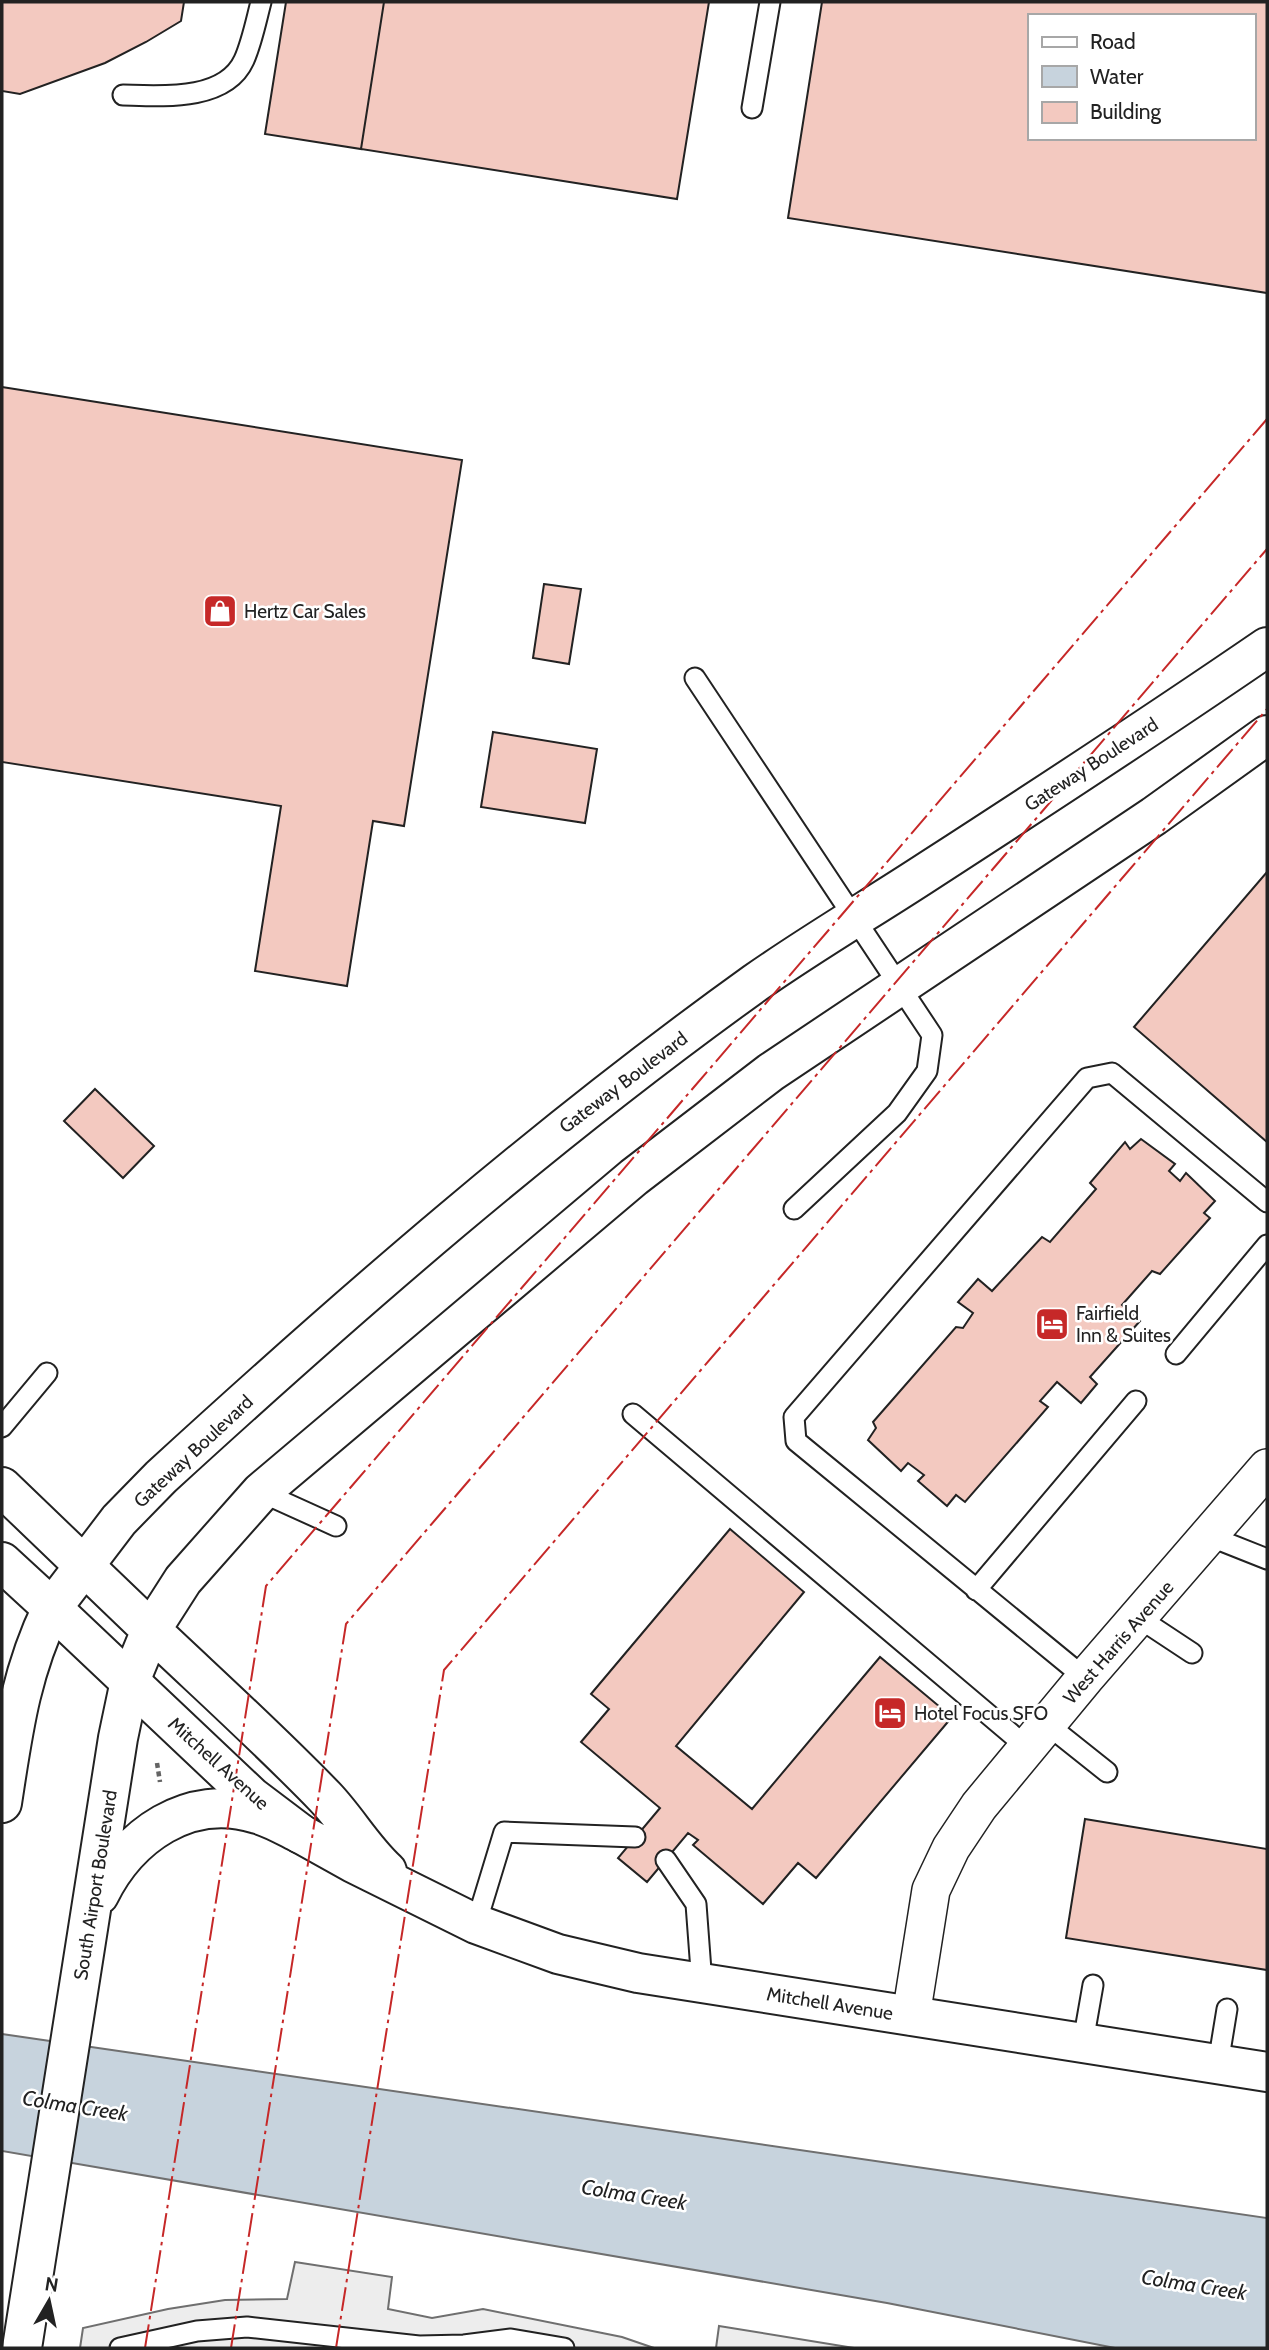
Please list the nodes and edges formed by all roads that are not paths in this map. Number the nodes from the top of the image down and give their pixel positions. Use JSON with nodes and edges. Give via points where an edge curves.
{"nodes":[{"id":1,"x":261,"y":2,"type":"edge"},
{"id":2,"x":770,"y":2,"type":"edge"},
{"id":3,"x":124,"y":95,"type":"dead end"},
{"id":4,"x":752,"y":108,"type":"dead end"},
{"id":5,"x":1267,"y":647,"type":"edge"},
{"id":6,"x":695,"y":678,"type":"dead end"},
{"id":7,"x":1267,"y":735,"type":"edge"},
{"id":8,"x":853,"y":916,"type":"junction"},
{"id":9,"x":900,"y":986,"type":"junction"},
{"id":10,"x":1267,"y":1202,"type":"edge"},
{"id":11,"x":794,"y":1209,"type":"dead end"},
{"id":12,"x":1267,"y":1245,"type":"edge"},
{"id":13,"x":1176,"y":1354,"type":"dead end"},
{"id":14,"x":47,"y":1373,"type":"dead end"},
{"id":15,"x":1136,"y":1401,"type":"dead end"},
{"id":16,"x":633,"y":1414,"type":"dead end"},
{"id":17,"x":2,"y":1427,"type":"edge"},
{"id":18,"x":1267,"y":1468,"type":"edge"},
{"id":19,"x":2,"y":1487,"type":"edge"},
{"id":20,"x":261,"y":1492,"type":"junction"},
{"id":21,"x":336,"y":1526,"type":"dead end"},
{"id":22,"x":1209,"y":1535,"type":"junction"},
{"id":23,"x":1267,"y":1559,"type":"edge"},
{"id":24,"x":2,"y":1562,"type":"edge"},
{"id":25,"x":84,"y":1563,"type":"junction"},
{"id":26,"x":976,"y":1590,"type":"junction"},
{"id":27,"x":52,"y":1608,"type":"junction"},
{"id":28,"x":1139,"y":1618,"type":"junction"},
{"id":29,"x":151,"y":1630,"type":"junction"},
{"id":30,"x":1192,"y":1653,"type":"dead end"},
{"id":31,"x":1085,"y":1678,"type":"junction"},
{"id":32,"x":130,"y":1681,"type":"junction"},
{"id":33,"x":1038,"y":1737,"type":"junction"},
{"id":34,"x":1107,"y":1772,"type":"dead end"},
{"id":35,"x":2,"y":1803,"type":"edge"},
{"id":36,"x":302,"y":1833,"type":"junction"},
{"id":37,"x":635,"y":1837,"type":"dead end"},
{"id":38,"x":666,"y":1860,"type":"dead end"},
{"id":39,"x":407,"y":1889,"type":"junction"},
{"id":40,"x":90,"y":1912,"type":"junction"},
{"id":41,"x":476,"y":1924,"type":"junction"},
{"id":42,"x":702,"y":1984,"type":"junction"},
{"id":43,"x":1093,"y":1985,"type":"dead end"},
{"id":44,"x":1227,"y":2009,"type":"dead end"},
{"id":45,"x":911,"y":2016,"type":"junction"},
{"id":46,"x":1083,"y":2042,"type":"junction"},
{"id":47,"x":1218,"y":2064,"type":"junction"},
{"id":48,"x":1267,"y":2072,"type":"edge"},
{"id":49,"x":464,"y":2347,"type":"edge"},
{"id":50,"x":22,"y":2348,"type":"edge"},
{"id":51,"x":120,"y":2348,"type":"edge"},
{"id":52,"x":564,"y":2348,"type":"edge"}],
"edges":[{"from":1,"to":3,"type":"lane","via":[[243,63],[225,81],[184,96]]},
{"from":2,"to":4,"type":"lane"},
{"from":5,"to":8,"type":"main road","name":"Gateway Boulevard","via":[[929,871]]},
{"from":6,"to":8,"type":"lane"},
{"from":7,"to":9,"type":"main road"},
{"from":8,"to":9,"type":"lane"},
{"from":8,"to":25,"type":"main road","name":"Gateway Boulevard","via":[[664,1049],[498,1180],[162,1477]]},
{"from":9,"to":11,"type":"lane","via":[[932,1035],[927,1071],[897,1113]]},
{"from":9,"to":20,"type":"main road","via":[[771,1072],[634,1177]]},
{"from":10,"to":26,"type":"lane","via":[[1112,1073],[1087,1078],[794,1417],[796,1441]]},
{"from":12,"to":13,"type":"lane"},
{"from":14,"to":17,"type":"lane"},
{"from":15,"to":26,"type":"lane"},
{"from":16,"to":33,"type":"lane"},
{"from":18,"to":22,"type":"street","name":"West Harris Avenue"},
{"from":19,"to":25,"type":"main road"},
{"from":20,"to":21,"type":"lane"},
{"from":20,"to":29,"type":"main road","via":[[183,1580]]},
{"from":22,"to":23,"type":"lane"},
{"from":22,"to":28,"type":"street","name":"West Harris Avenue"},
{"from":24,"to":27,"type":"main road"},
{"from":25,"to":27,"type":"main road","name":"Gateway Boulevard"},
{"from":25,"to":29,"type":"main road"},
{"from":26,"to":31,"type":"lane"},
{"from":27,"to":32,"type":"main road","name":"Mitchell Avenue"},
{"from":27,"to":35,"type":"main road","via":[[32,1648],[20,1690]]},
{"from":28,"to":30,"type":"lane"},
{"from":28,"to":31,"type":"street","name":"West Harris Avenue"},
{"from":29,"to":32,"type":"main road","name":"South Airport Boulevard"},
{"from":29,"to":39,"type":"main road","name":"Mitchell Avenue","via":[[287,1758],[330,1802],[369,1854]]},
{"from":31,"to":33,"type":"street","name":"West Harris Avenue"},
{"from":32,"to":36,"type":"main road","name":"Mitchell Avenue","via":[[252,1797]]},
{"from":32,"to":40,"type":"main road","name":"South Airport Boulevard"},
{"from":33,"to":34,"type":"lane"},
{"from":33,"to":45,"type":"street","name":"West Harris Avenue","via":[[979,1806],[931,1890]]},
{"from":36,"to":39,"type":"main road","name":"Mitchell Avenue"},
{"from":36,"to":40,"type":"main road","via":[[256,1813],[210,1807],[166,1821],[134,1843],[109,1874]]},
{"from":37,"to":41,"type":"lane","via":[[504,1832]]},
{"from":38,"to":42,"type":"lane","via":[[695,1904]]},
{"from":39,"to":41,"type":"main road","name":"Mitchell Avenue"},
{"from":40,"to":50,"type":"main road","name":"South Airport Boulevard"},
{"from":41,"to":42,"type":"main road","name":"Mitchell Avenue","via":[[558,1954]]},
{"from":42,"to":45,"type":"main road","name":"Mitchell Avenue"},
{"from":43,"to":46,"type":"lane"},
{"from":44,"to":47,"type":"lane"},
{"from":45,"to":46,"type":"main road","name":"Mitchell Avenue"},
{"from":46,"to":47,"type":"main road","name":"Mitchell Avenue"},
{"from":47,"to":48,"type":"main road","name":"Mitchell Avenue"},
{"from":49,"to":51,"type":"lane","via":[[247,2327],[197,2331]]},
{"from":49,"to":52,"type":"lane","via":[[511,2339]]}]}
